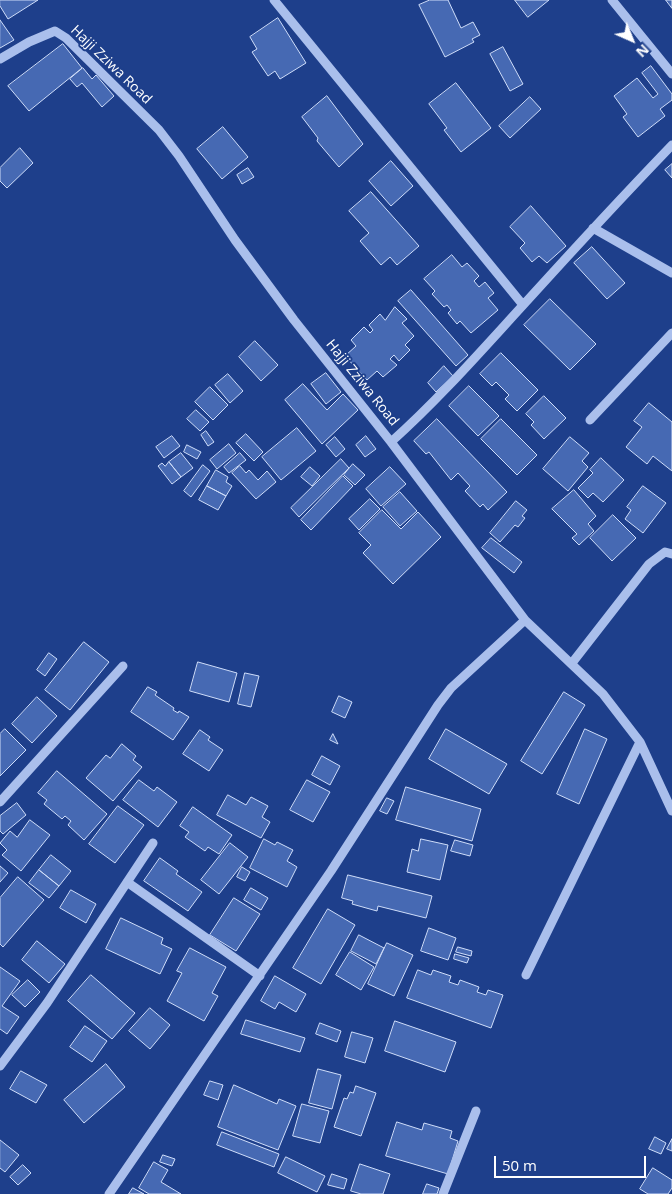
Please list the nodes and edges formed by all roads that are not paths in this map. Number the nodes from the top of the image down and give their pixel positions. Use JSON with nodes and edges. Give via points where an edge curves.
{"nodes":[{"id":1,"x":274,"y":0,"type":"edge"},
{"id":2,"x":612,"y":0,"type":"edge"},
{"id":3,"x":0,"y":59,"type":"edge"},
{"id":4,"x":672,"y":74,"type":"edge"},
{"id":5,"x":672,"y":145,"type":"edge"},
{"id":6,"x":593,"y":228,"type":"junction"},
{"id":7,"x":672,"y":273,"type":"edge"},
{"id":8,"x":523,"y":305,"type":"junction"},
{"id":9,"x":672,"y":333,"type":"edge"},
{"id":10,"x":590,"y":420,"type":"dead end"},
{"id":11,"x":391,"y":442,"type":"junction"},
{"id":12,"x":672,"y":554,"type":"edge"},
{"id":13,"x":526,"y":620,"type":"junction"},
{"id":14,"x":572,"y":663,"type":"junction"},
{"id":15,"x":123,"y":666,"type":"dead end"},
{"id":16,"x":640,"y":742,"type":"junction"},
{"id":17,"x":0,"y":802,"type":"edge"},
{"id":18,"x":672,"y":811,"type":"edge"},
{"id":19,"x":153,"y":843,"type":"dead end"},
{"id":20,"x":127,"y":882,"type":"junction"},
{"id":21,"x":526,"y":975,"type":"dead end"},
{"id":22,"x":260,"y":976,"type":"junction"},
{"id":23,"x":0,"y":1066,"type":"edge"},
{"id":24,"x":476,"y":1111,"type":"dead end"},
{"id":25,"x":110,"y":1194,"type":"edge"},
{"id":26,"x":443,"y":1194,"type":"edge"}],
"edges":[{"from":1,"to":8,"type":"street"},
{"from":2,"to":4,"type":"street"},
{"from":3,"to":11,"type":"street","name":"Hajji Zziwa Road","via":[[55,31],[66,38],[159,130],[294,320]]},
{"from":5,"to":6,"type":"street"},
{"from":6,"to":7,"type":"street"},
{"from":6,"to":8,"type":"street"},
{"from":8,"to":11,"type":"street","via":[[427,410]]},
{"from":9,"to":10,"type":"street"},
{"from":11,"to":13,"type":"street","name":"Hajji Zziwa Road"},
{"from":12,"to":14,"type":"street","via":[[665,552],[649,564]]},
{"from":13,"to":14,"type":"street","name":"Hajji Zziwa Road"},
{"from":13,"to":22,"type":"street","via":[[451,688],[438,705]]},
{"from":14,"to":16,"type":"street","name":"Hajji Zziwa Road","via":[[604,694]]},
{"from":15,"to":17,"type":"street"},
{"from":16,"to":18,"type":"street","name":"Hajji Zziwa Road"},
{"from":16,"to":21,"type":"street"},
{"from":19,"to":20,"type":"street"},
{"from":20,"to":22,"type":"street"},
{"from":20,"to":23,"type":"street","via":[[47,1003]]},
{"from":22,"to":25,"type":"street"},
{"from":24,"to":26,"type":"street"}]}
